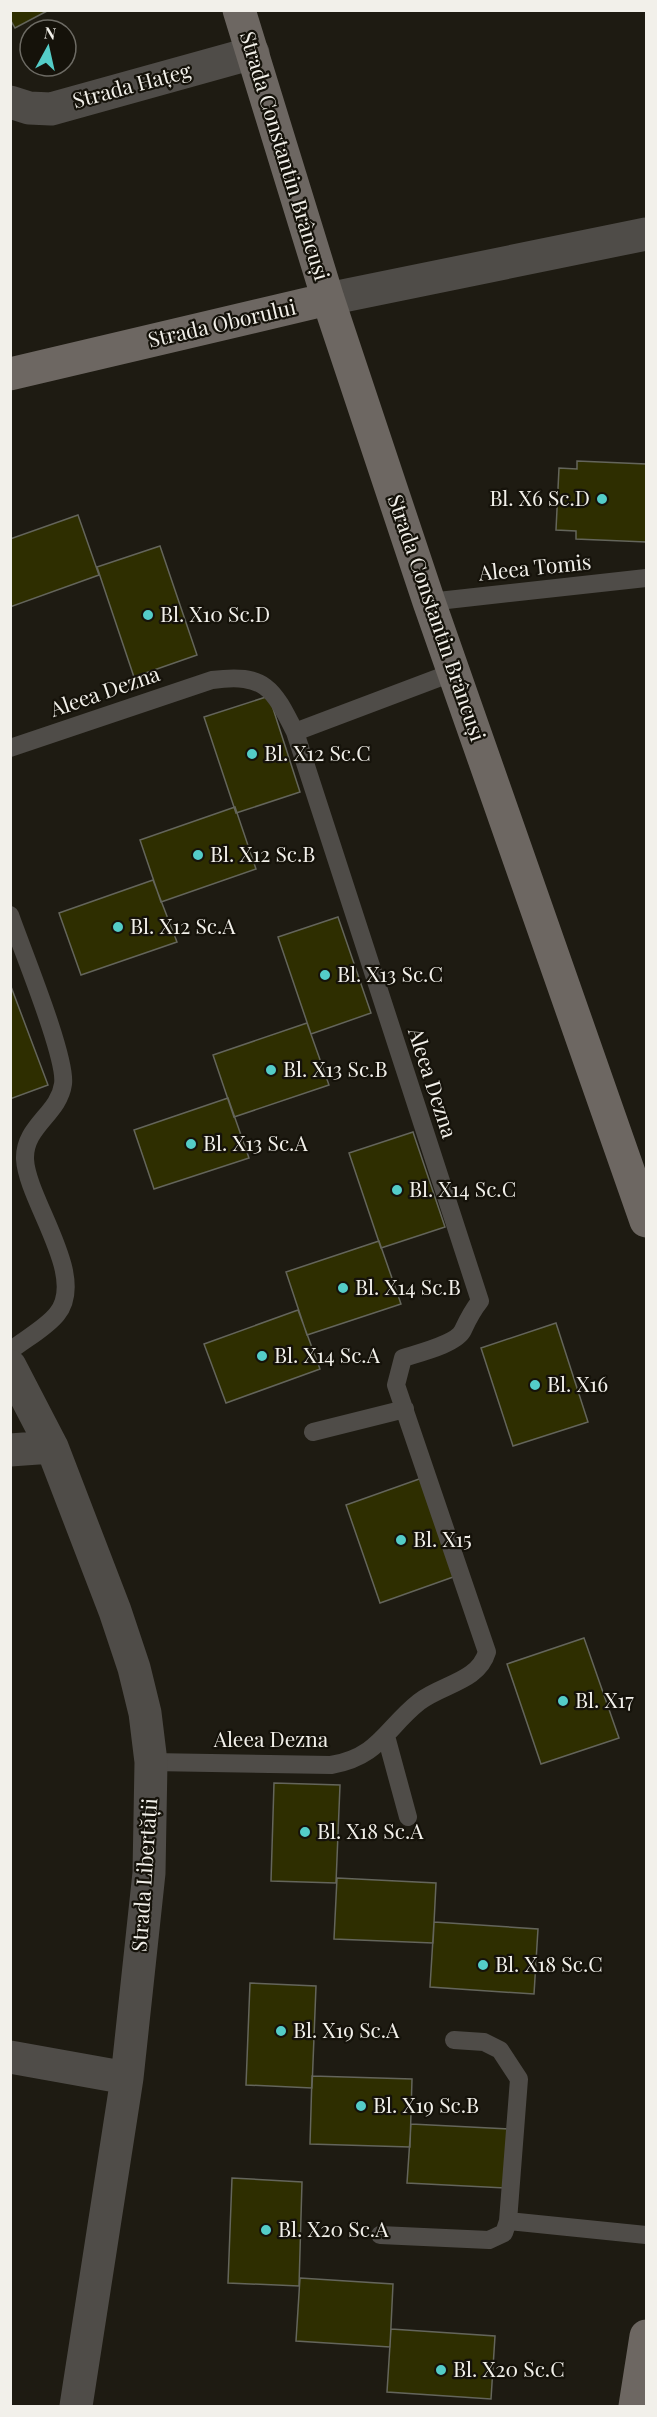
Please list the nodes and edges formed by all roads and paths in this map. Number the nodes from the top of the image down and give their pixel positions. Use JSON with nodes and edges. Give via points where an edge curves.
{"nodes":[{"id":1,"x":239,"y":10,"type":"edge"},
{"id":2,"x":254,"y":53,"type":"junction"},
{"id":3,"x":10,"y":102,"type":"edge"},
{"id":4,"x":646,"y":234,"type":"edge"},
{"id":5,"x":328,"y":299,"type":"junction"},
{"id":6,"x":10,"y":374,"type":"edge"},
{"id":7,"x":646,"y":578,"type":"edge"},
{"id":8,"x":429,"y":602,"type":"junction"},
{"id":9,"x":454,"y":672,"type":"junction"},
{"id":10,"x":295,"y":732,"type":"junction"},
{"id":11,"x":10,"y":748,"type":"edge"},
{"id":12,"x":10,"y":915,"type":"edge"},
{"id":13,"x":646,"y":1221,"type":"edge"},
{"id":14,"x":10,"y":1351,"type":"edge"},
{"id":15,"x":10,"y":1366,"type":"edge"},
{"id":16,"x":405,"y":1409,"type":"junction"},
{"id":17,"x":313,"y":1432,"type":"dead end"},
{"id":18,"x":52,"y":1447,"type":"junction"},
{"id":19,"x":10,"y":1450,"type":"edge"},
{"id":20,"x":386,"y":1736,"type":"junction"},
{"id":21,"x":151,"y":1762,"type":"junction"},
{"id":22,"x":408,"y":1817,"type":"dead end"},
{"id":23,"x":454,"y":2040,"type":"dead end"},
{"id":24,"x":10,"y":2057,"type":"edge"},
{"id":25,"x":127,"y":2078,"type":"junction"},
{"id":26,"x":508,"y":2221,"type":"junction"},
{"id":27,"x":380,"y":2235,"type":"dead end"},
{"id":28,"x":646,"y":2235,"type":"edge"},
{"id":29,"x":646,"y":2336,"type":"edge"},
{"id":30,"x":76,"y":2406,"type":"edge"},
{"id":31,"x":635,"y":2406,"type":"edge"}],
"edges":[{"from":1,"to":2,"type":"street","name":"Strada Constantin Brâncuși"},
{"from":2,"to":3,"type":"street","name":"Strada Hațeg","via":[[51,109]]},
{"from":2,"to":5,"type":"street","name":"Strada Constantin Brâncuși"},
{"from":4,"to":5,"type":"street","name":"Strada Oborului"},
{"from":5,"to":6,"type":"street","name":"Strada Oborului"},
{"from":5,"to":8,"type":"street","name":"Strada Constantin Brâncuși"},
{"from":7,"to":8,"type":"lane","name":"Aleea Tomis"},
{"from":8,"to":9,"type":"street","name":"Strada Constantin Brâncuși"},
{"from":9,"to":10,"type":"lane"},
{"from":9,"to":13,"type":"street","name":"Strada Constantin Brâncuși"},
{"from":10,"to":11,"type":"lane","name":"Aleea Dezna","via":[[277,695],[252,679],[236,677],[212,680]]},
{"from":10,"to":16,"type":"lane","name":"Aleea Dezna","via":[[480,1301],[466,1319],[463,1331],[452,1341],[403,1358],[396,1385]]},
{"from":12,"to":14,"type":"lane","via":[[60,1059],[63,1085],[53,1106],[29,1136],[25,1155],[26,1172],[65,1277],[58,1314]]},
{"from":15,"to":18,"type":"street","name":"Strada Libertății"},
{"from":16,"to":17,"type":"lane"},
{"from":16,"to":20,"type":"lane","name":"Aleea Dezna","via":[[487,1652],[483,1664],[467,1678],[421,1700]]},
{"from":18,"to":19,"type":"street"},
{"from":18,"to":21,"type":"street","name":"Strada Libertății","via":[[134,1668]]},
{"from":20,"to":21,"type":"lane","name":"Aleea Dezna","via":[[362,1756],[332,1764]]},
{"from":20,"to":22,"type":"lane"},
{"from":21,"to":25,"type":"street","name":"Strada Libertății","via":[[149,1873]]},
{"from":23,"to":26,"type":"lane","via":[[484,2042],[500,2050],[519,2079]]},
{"from":24,"to":25,"type":"street"},
{"from":25,"to":30,"type":"street","name":"Strada Libertății"},
{"from":26,"to":27,"type":"lane","via":[[504,2232],[489,2241]]},
{"from":26,"to":28,"type":"lane"},
{"from":29,"to":31,"type":"street"}]}
